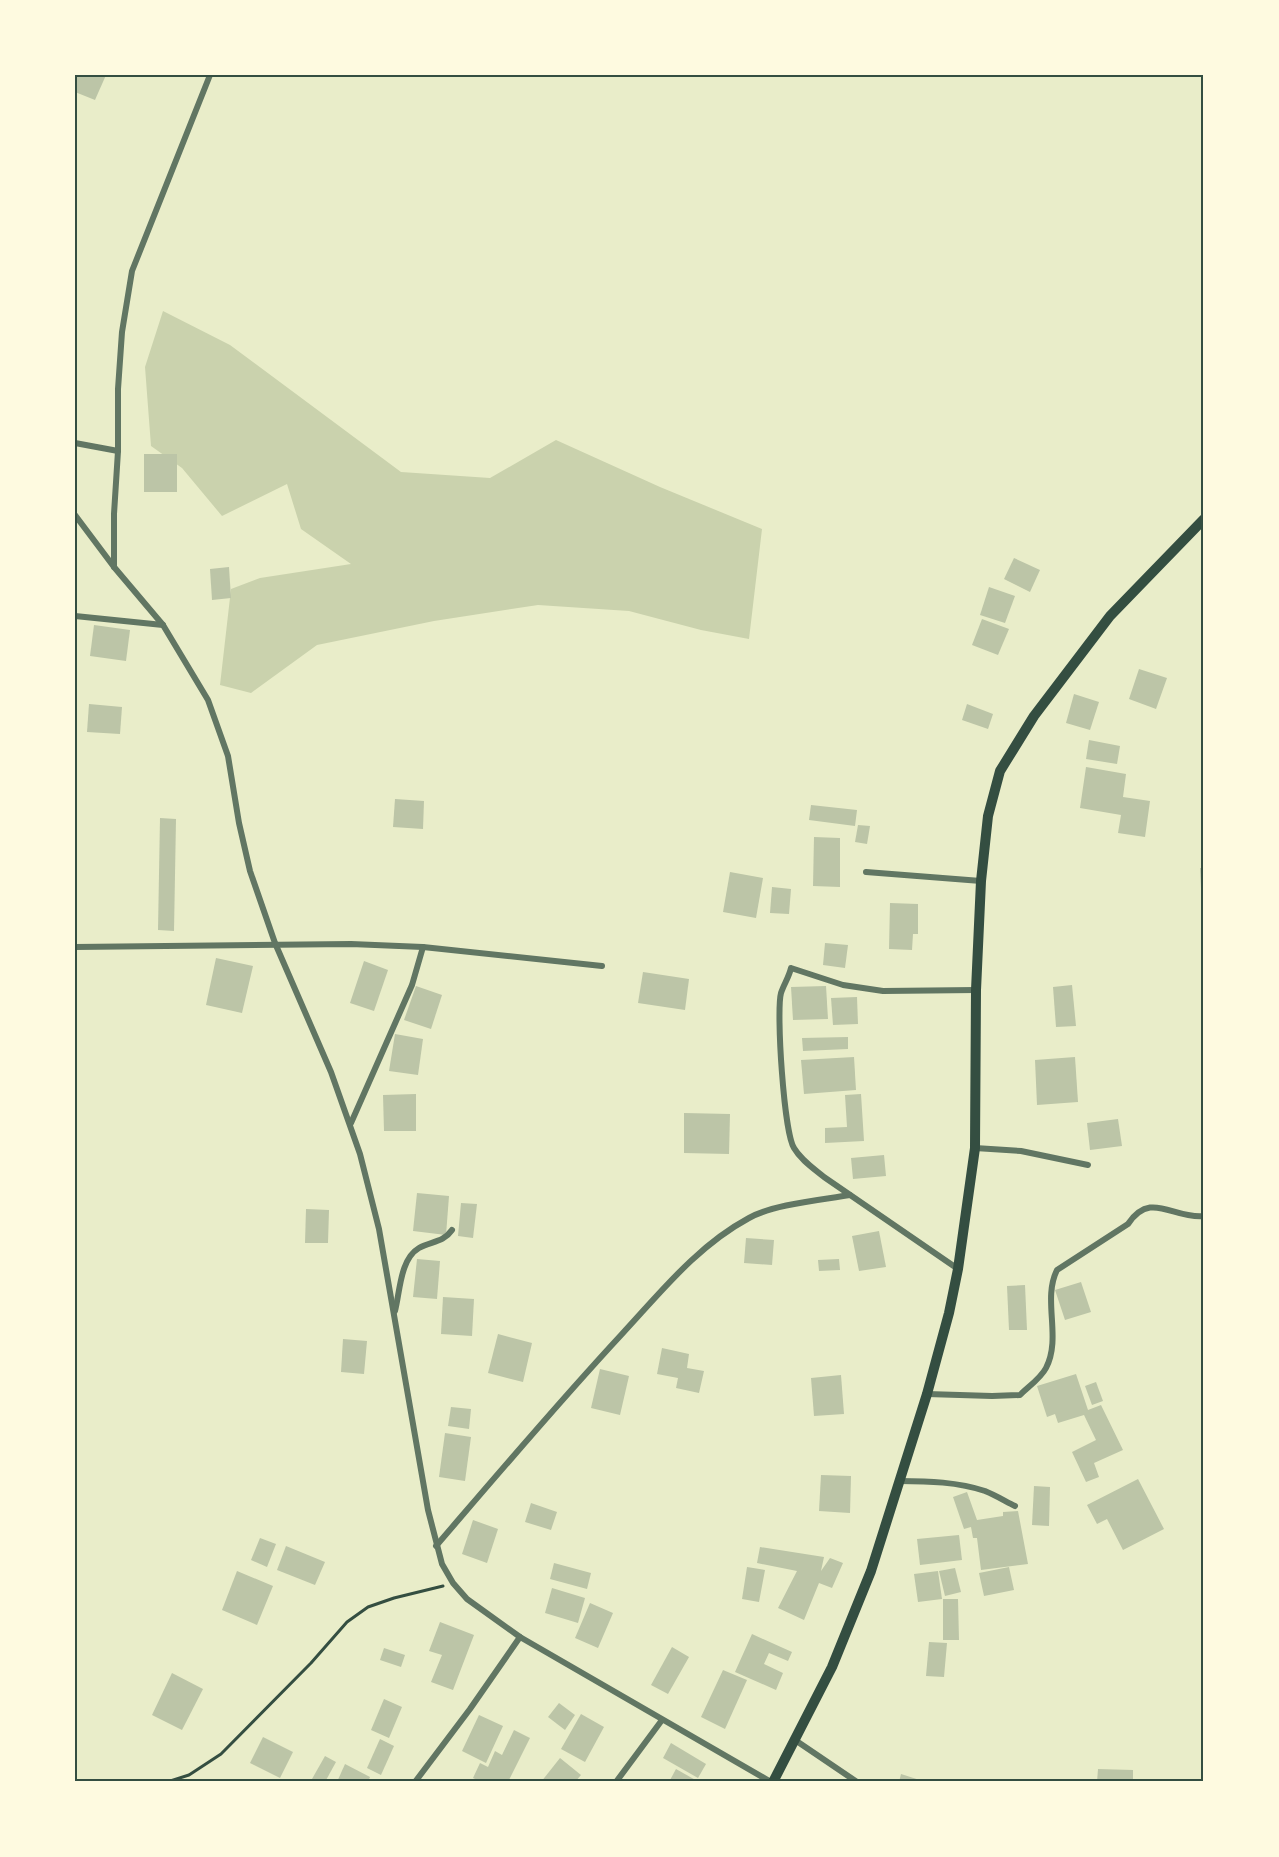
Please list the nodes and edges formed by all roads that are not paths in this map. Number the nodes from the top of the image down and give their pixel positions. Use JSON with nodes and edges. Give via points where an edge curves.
{"nodes":[{"id":1,"x":210,"y":75,"type":"edge"},
{"id":2,"x":75,"y":443,"type":"edge"},
{"id":3,"x":118,"y":450,"type":"junction"},
{"id":4,"x":75,"y":516,"type":"edge"},
{"id":5,"x":1204,"y":519,"type":"edge"},
{"id":6,"x":114,"y":567,"type":"junction"},
{"id":7,"x":75,"y":616,"type":"edge"},
{"id":8,"x":163,"y":625,"type":"junction"},
{"id":9,"x":866,"y":872,"type":"dead end"},
{"id":10,"x":981,"y":881,"type":"junction"},
{"id":11,"x":275,"y":943,"type":"junction"},
{"id":12,"x":75,"y":947,"type":"edge"},
{"id":13,"x":423,"y":947,"type":"junction"},
{"id":14,"x":602,"y":966,"type":"dead end"},
{"id":15,"x":976,"y":990,"type":"junction"},
{"id":16,"x":351,"y":1123,"type":"junction"},
{"id":17,"x":975,"y":1148,"type":"junction"},
{"id":18,"x":1088,"y":1165,"type":"dead end"},
{"id":19,"x":851,"y":1195,"type":"junction"},
{"id":20,"x":1204,"y":1216,"type":"edge"},
{"id":21,"x":452,"y":1230,"type":"dead end"},
{"id":22,"x":958,"y":1269,"type":"junction"},
{"id":23,"x":395,"y":1314,"type":"junction"},
{"id":24,"x":927,"y":1394,"type":"junction"},
{"id":25,"x":900,"y":1482,"type":"junction"},
{"id":26,"x":1015,"y":1506,"type":"dead end"},
{"id":27,"x":436,"y":1546,"type":"junction"},
{"id":28,"x":520,"y":1637,"type":"junction"},
{"id":29,"x":662,"y":1720,"type":"junction"},
{"id":30,"x":795,"y":1740,"type":"junction"},
{"id":31,"x":415,"y":1782,"type":"edge"},
{"id":32,"x":616,"y":1782,"type":"edge"},
{"id":33,"x":772,"y":1782,"type":"edge"},
{"id":34,"x":857,"y":1782,"type":"edge"}],
"edges":[{"from":1,"to":3,"type":"street","via":[[132,271],[122,332]]},
{"from":2,"to":3,"type":"street"},
{"from":3,"to":6,"type":"street"},
{"from":4,"to":6,"type":"street"},
{"from":5,"to":10,"type":"main road","via":[[1110,615],[1015,744],[1000,771],[988,816]]},
{"from":6,"to":8,"type":"street"},
{"from":7,"to":8,"type":"street"},
{"from":8,"to":11,"type":"street","via":[[208,700],[224,745],[250,871]]},
{"from":9,"to":10,"type":"street"},
{"from":10,"to":15,"type":"main road"},
{"from":11,"to":12,"type":"street"},
{"from":11,"to":13,"type":"street"},
{"from":11,"to":16,"type":"street"},
{"from":13,"to":14,"type":"street"},
{"from":13,"to":16,"type":"street","via":[[412,985]]},
{"from":15,"to":17,"type":"main road"},
{"from":15,"to":19,"type":"street","via":[[883,991],[843,985],[791,968],[781,994],[784,1103],[790,1138],[809,1165]]},
{"from":16,"to":23,"type":"street","via":[[379,1229]]},
{"from":17,"to":18,"type":"street","via":[[1021,1151]]},
{"from":17,"to":22,"type":"main road"},
{"from":19,"to":22,"type":"street"},
{"from":19,"to":27,"type":"street","via":[[798,1203],[751,1217],[719,1236],[686,1264],[602,1356]]},
{"from":20,"to":24,"type":"street","via":[[1148,1206],[1128,1224],[1057,1269],[1052,1281],[1053,1352],[1046,1370],[1020,1395]]},
{"from":21,"to":23,"type":"street","via":[[411,1255]]},
{"from":22,"to":24,"type":"main road"},
{"from":23,"to":27,"type":"street"},
{"from":24,"to":25,"type":"main road"},
{"from":25,"to":26,"type":"street","via":[[956,1484],[986,1491]]},
{"from":25,"to":30,"type":"main road","via":[[871,1571],[832,1667]]},
{"from":27,"to":28,"type":"street","via":[[453,1583],[467,1599]]},
{"from":28,"to":29,"type":"street"},
{"from":28,"to":31,"type":"street"},
{"from":29,"to":32,"type":"street"},
{"from":29,"to":33,"type":"street"},
{"from":30,"to":33,"type":"main road"},
{"from":30,"to":34,"type":"street"}]}
